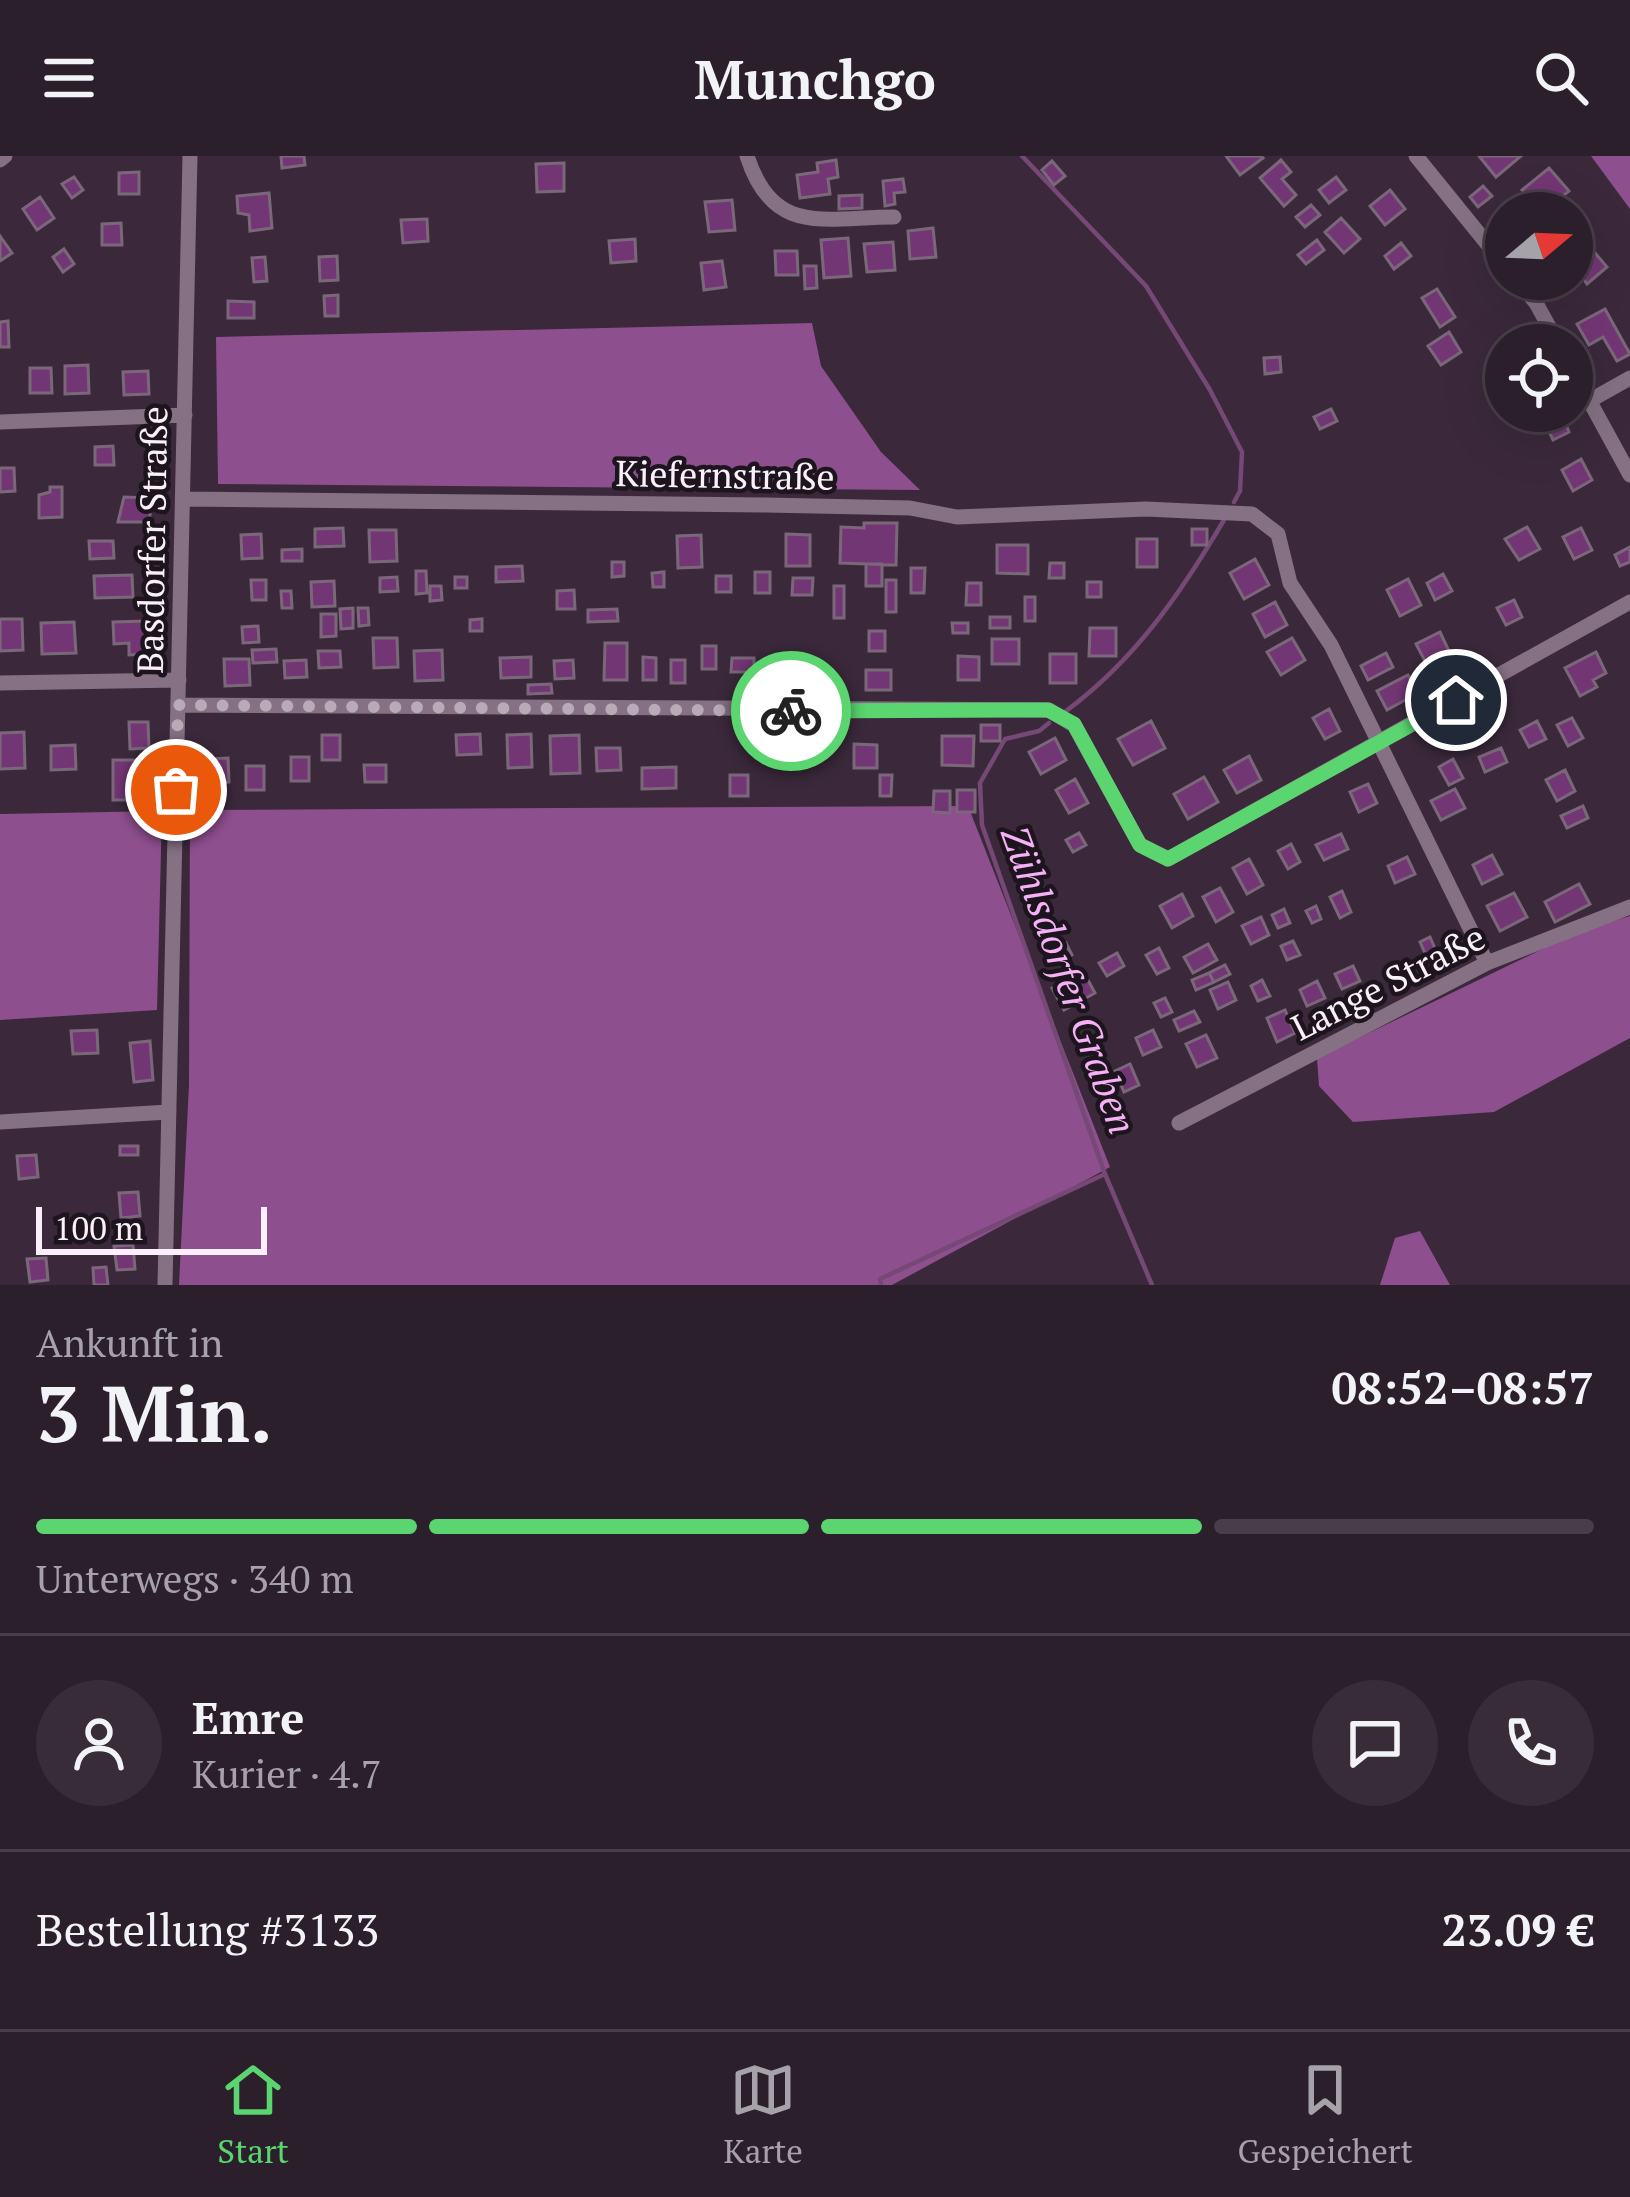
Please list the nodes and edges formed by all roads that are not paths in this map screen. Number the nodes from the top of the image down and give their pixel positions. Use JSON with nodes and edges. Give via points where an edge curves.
{"nodes":[{"id":1,"x":190,"y":156,"type":"edge"},
{"id":2,"x":747,"y":156,"type":"edge"},
{"id":3,"x":1416,"y":156,"type":"edge"},
{"id":4,"x":894,"y":217,"type":"dead end"},
{"id":5,"x":1485,"y":241,"type":"edge"},
{"id":6,"x":1630,"y":378,"type":"edge"},
{"id":7,"x":1593,"y":398,"type":"edge"},
{"id":8,"x":1593,"y":407,"type":"edge"},
{"id":9,"x":185,"y":415,"type":"junction"},
{"id":10,"x":0,"y":422,"type":"edge"},
{"id":11,"x":1630,"y":475,"type":"edge"},
{"id":12,"x":184,"y":499,"type":"junction"},
{"id":13,"x":1630,"y":602,"type":"edge"},
{"id":14,"x":179,"y":680,"type":"junction"},
{"id":15,"x":0,"y":683,"type":"edge"},
{"id":16,"x":178,"y":705,"type":"junction"},
{"id":17,"x":1378,"y":743,"type":"junction"},
{"id":18,"x":1630,"y":907,"type":"edge"},
{"id":19,"x":1487,"y":964,"type":"junction"},
{"id":20,"x":169,"y":1112,"type":"junction"},
{"id":21,"x":0,"y":1123,"type":"edge"},
{"id":22,"x":1179,"y":1124,"type":"dead end"},
{"id":23,"x":165,"y":1285,"type":"edge"}],
"edges":[{"from":1,"to":9,"type":"street","name":"Basdorfer Straße"},
{"from":2,"to":4,"type":"street","via":[[757,186],[798,217]]},
{"from":3,"to":5,"type":"street"},
{"from":6,"to":7,"type":"street"},
{"from":8,"to":11,"type":"street"},
{"from":9,"to":10,"type":"street"},
{"from":9,"to":12,"type":"street","name":"Basdorfer Straße"},
{"from":12,"to":14,"type":"street","name":"Basdorfer Straße"},
{"from":12,"to":17,"type":"street","name":"Kiefernstraße","via":[[910,508],[957,518],[1239,511],[1278,534],[1290,583],[1331,645]]},
{"from":13,"to":17,"type":"street"},
{"from":14,"to":15,"type":"street"},
{"from":14,"to":16,"type":"street","name":"Basdorfer Straße"},
{"from":16,"to":17,"type":"street","via":[[1048,710],[1074,724],[1140,845],[1168,859]]},
{"from":16,"to":20,"type":"street","name":"Basdorfer Straße"},
{"from":17,"to":19,"type":"street"},
{"from":18,"to":19,"type":"street","name":"Lange Straße"},
{"from":19,"to":22,"type":"street","name":"Lange Straße"},
{"from":20,"to":21,"type":"street"},
{"from":20,"to":23,"type":"street","name":"Basdorfer Straße"}]}
